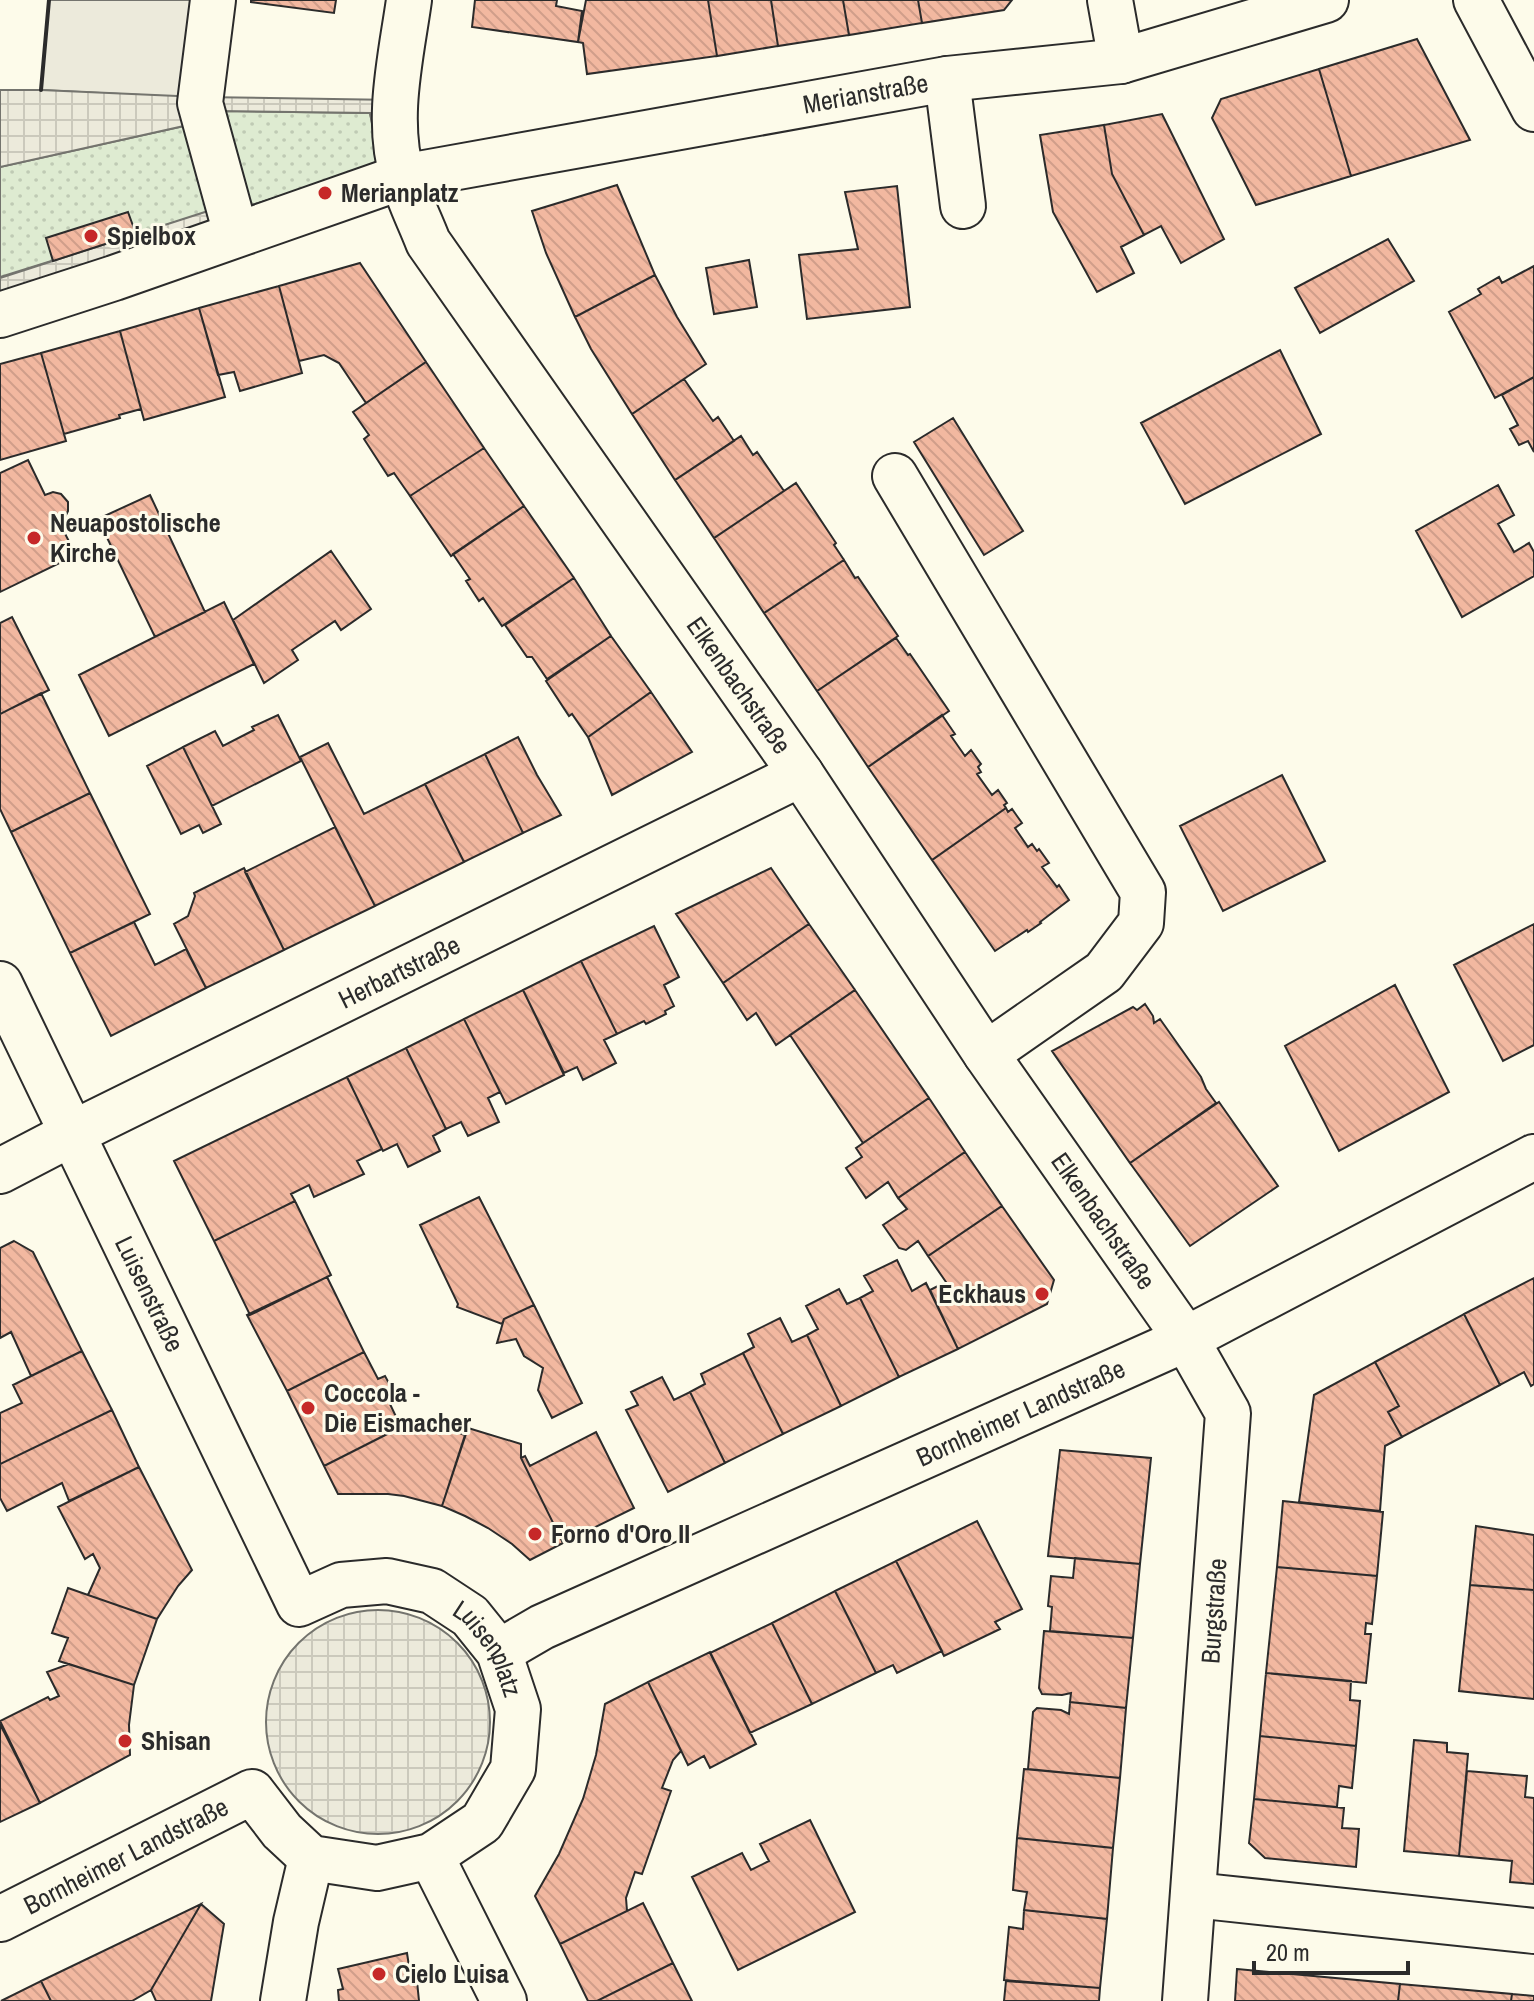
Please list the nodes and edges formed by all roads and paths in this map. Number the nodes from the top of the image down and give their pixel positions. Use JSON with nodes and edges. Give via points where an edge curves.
{"nodes":[{"id":1,"x":213,"y":0,"type":"edge"},
{"id":2,"x":409,"y":0,"type":"edge"},
{"id":3,"x":1110,"y":0,"type":"edge"},
{"id":4,"x":1326,"y":0,"type":"edge"},
{"id":5,"x":1476,"y":0,"type":"edge"},
{"id":6,"x":1121,"y":61,"type":"junction"},
{"id":7,"x":947,"y":79,"type":"junction"},
{"id":8,"x":1534,"y":109,"type":"edge"},
{"id":9,"x":402,"y":177,"type":"junction"},
{"id":10,"x":963,"y":206,"type":"dead end"},
{"id":11,"x":236,"y":234,"type":"junction"},
{"id":12,"x":0,"y":315,"type":"edge"},
{"id":13,"x":895,"y":476,"type":"dead end"},
{"id":14,"x":801,"y":774,"type":"junction"},
{"id":15,"x":0,"y":984,"type":"edge"},
{"id":16,"x":986,"y":1054,"type":"junction"},
{"id":17,"x":73,"y":1133,"type":"junction"},
{"id":18,"x":1534,"y":1157,"type":"edge"},
{"id":19,"x":0,"y":1171,"type":"edge"},
{"id":20,"x":1186,"y":1339,"type":"junction"},
{"id":21,"x":299,"y":1604,"type":"joint"},
{"id":22,"x":499,"y":1652,"type":"junction"},
{"id":23,"x":431,"y":1856,"type":"junction"},
{"id":24,"x":311,"y":1858,"type":"junction"},
{"id":25,"x":1194,"y":1895,"type":"junction"},
{"id":26,"x":0,"y":1919,"type":"edge"},
{"id":27,"x":1534,"y":1931,"type":"edge"},
{"id":28,"x":283,"y":2001,"type":"edge"},
{"id":29,"x":504,"y":2001,"type":"edge"},
{"id":30,"x":1185,"y":2001,"type":"edge"}],
"edges":[{"from":1,"to":11,"type":"street","via":[[200,103]]},
{"from":2,"to":9,"type":"street","name":"Elkenbachstraße","via":[[395,100]]},
{"from":3,"to":6,"type":"street"},
{"from":4,"to":6,"type":"street","name":"Merianstraße"},
{"from":5,"to":8,"type":"street"},
{"from":6,"to":7,"type":"street","name":"Merianstraße"},
{"from":7,"to":9,"type":"street","name":"Merianstraße"},
{"from":7,"to":10,"type":"street"},
{"from":9,"to":11,"type":"street"},
{"from":9,"to":14,"type":"street","name":"Elkenbachstraße","via":[[428,242]]},
{"from":11,"to":12,"type":"street"},
{"from":13,"to":16,"type":"street","via":[[1143,892],[1141,923],[1104,972]]},
{"from":14,"to":16,"type":"street","name":"Elkenbachstraße"},
{"from":14,"to":17,"type":"street","name":"Herbartstraße"},
{"from":15,"to":17,"type":"street","name":"Luisenstraße"},
{"from":16,"to":20,"type":"street","name":"Elkenbachstraße"},
{"from":17,"to":19,"type":"street","name":"Herbartstraße"},
{"from":17,"to":21,"type":"street","name":"Luisenstraße"},
{"from":18,"to":20,"type":"street","name":"Bornheimer Landstraße"},
{"from":20,"to":22,"type":"street","name":"Bornheimer Landstraße","via":[[542,1627]]},
{"from":20,"to":25,"type":"street","name":"Burgstraße","via":[[1228,1413]]},
{"from":21,"to":22,"type":"street","name":"Luisenplatz","via":[[341,1585],[387,1581],[432,1591],[470,1616]]},
{"from":22,"to":23,"type":"street","name":"Luisenplatz","via":[[518,1709],[513,1769],[482,1822]]},
{"from":23,"to":24,"type":"street","name":"Luisenplatz","via":[[377,1868]]},
{"from":23,"to":29,"type":"street"},
{"from":24,"to":26,"type":"street","name":"Bornheimer Landstraße","via":[[252,1792]]},
{"from":24,"to":28,"type":"street"},
{"from":25,"to":27,"type":"street"},
{"from":25,"to":30,"type":"street","name":"Burgstraße"}]}
